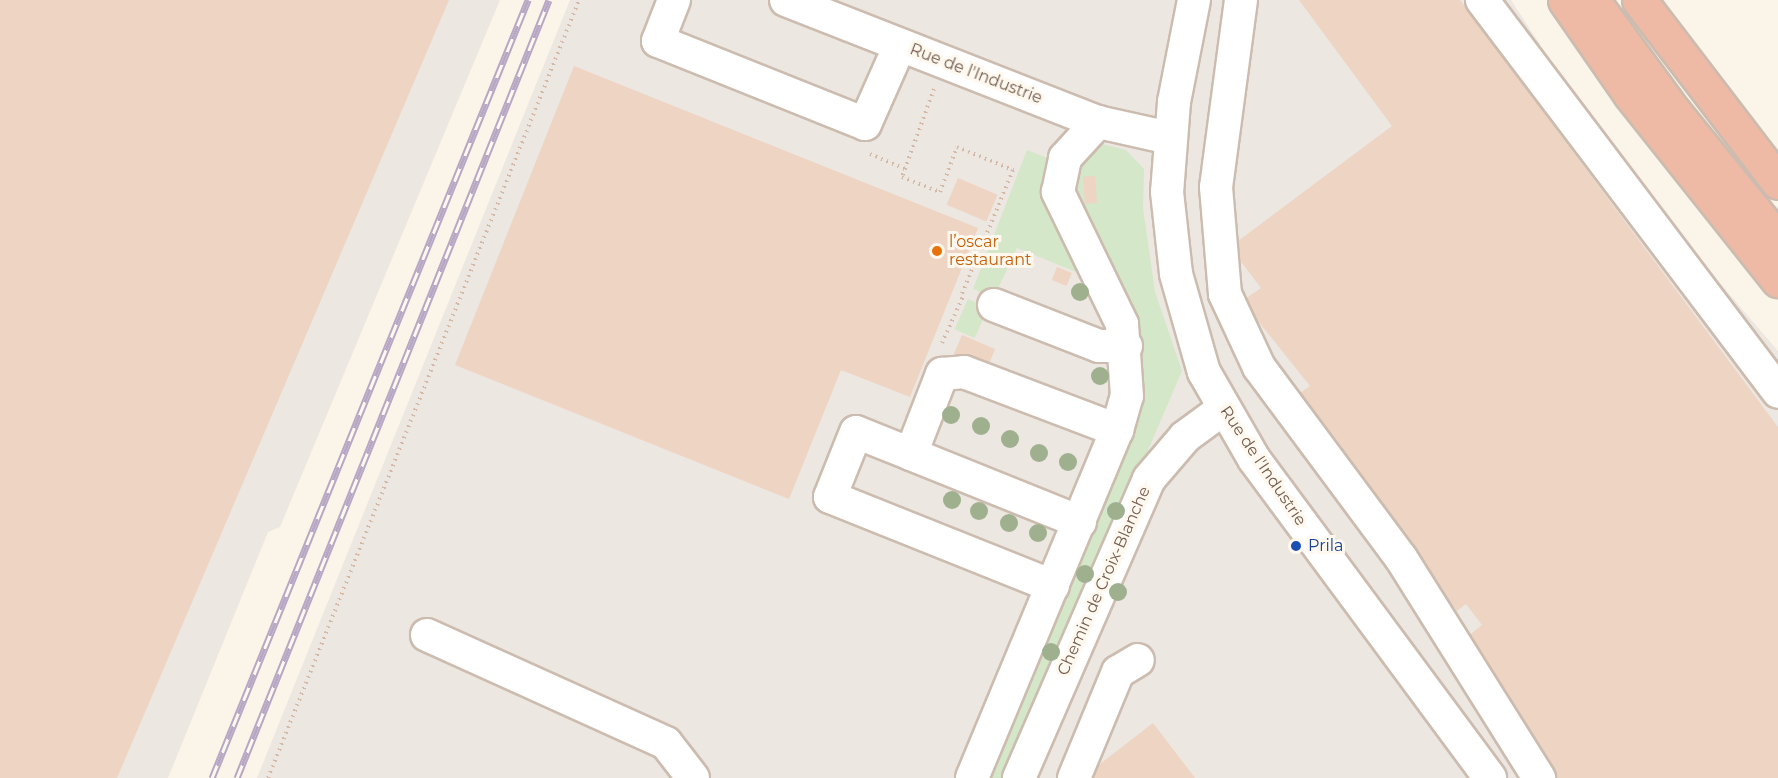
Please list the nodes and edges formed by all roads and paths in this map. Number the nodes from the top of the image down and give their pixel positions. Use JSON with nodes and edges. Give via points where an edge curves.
{"nodes":[{"id":1,"x":579,"y":0,"type":"edge"},
{"id":2,"x":674,"y":0,"type":"edge"},
{"id":3,"x":786,"y":0,"type":"edge"},
{"id":4,"x":1194,"y":0,"type":"edge"},
{"id":5,"x":1241,"y":0,"type":"edge"},
{"id":6,"x":1482,"y":0,"type":"edge"},
{"id":7,"x":1565,"y":0,"type":"edge"},
{"id":8,"x":1593,"y":0,"type":"edge"},
{"id":9,"x":1639,"y":0,"type":"edge"},
{"id":10,"x":900,"y":45,"type":"junction"},
{"id":11,"x":938,"y":80,"type":"dead end"},
{"id":12,"x":1098,"y":122,"type":"junction"},
{"id":13,"x":1170,"y":138,"type":"junction"},
{"id":14,"x":1778,"y":182,"type":"edge"},
{"id":15,"x":1778,"y":240,"type":"edge"},
{"id":16,"x":1778,"y":280,"type":"edge"},
{"id":17,"x":962,"y":294,"type":"junction"},
{"id":18,"x":993,"y":305,"type":"joint"},
{"id":19,"x":1126,"y":346,"type":"junction"},
{"id":20,"x":942,"y":374,"type":"junction"},
{"id":21,"x":1778,"y":392,"type":"edge"},
{"id":22,"x":1223,"y":409,"type":"junction"},
{"id":23,"x":1117,"y":430,"type":"junction"},
{"id":24,"x":911,"y":454,"type":"junction"},
{"id":25,"x":1080,"y":522,"type":"junction"},
{"id":26,"x":1053,"y":586,"type":"junction"},
{"id":27,"x":427,"y":635,"type":"dead end"},
{"id":28,"x":1138,"y":660,"type":"dead end"},
{"id":29,"x":268,"y":778,"type":"edge"},
{"id":30,"x":693,"y":778,"type":"edge"},
{"id":31,"x":972,"y":778,"type":"edge"},
{"id":32,"x":1019,"y":778,"type":"edge"},
{"id":33,"x":1074,"y":778,"type":"edge"},
{"id":34,"x":1490,"y":778,"type":"edge"},
{"id":35,"x":1539,"y":778,"type":"edge"}],
"edges":[{"from":1,"to":29,"type":"path"},
{"from":2,"to":10,"type":"street","via":[[658,41],[865,124]]},
{"from":3,"to":10,"type":"street","name":"Rue de l'Industrie"},
{"from":4,"to":13,"type":"street","name":"Rue de l'Industrie"},
{"from":5,"to":35,"type":"street","via":[[1216,187],[1225,294],[1259,367],[1401,558]]},
{"from":6,"to":21,"type":"street"},
{"from":7,"to":16,"type":"highway","via":[[1630,94]]},
{"from":8,"to":15,"type":"highway","via":[[1674,112]]},
{"from":9,"to":14,"type":"highway"},
{"from":10,"to":12,"type":"street","name":"Rue de l'Industrie"},
{"from":11,"to":17,"type":"path","via":[[902,177],[940,192],[957,147],[1013,170]]},
{"from":12,"to":13,"type":"street","name":"Rue de l'Industrie"},
{"from":12,"to":19,"type":"street","via":[[1065,158],[1058,192],[1122,324]]},
{"from":13,"to":22,"type":"street","name":"Rue de l'Industrie","via":[[1168,211],[1176,274],[1197,352]]},
{"from":17,"to":18,"type":"path"},
{"from":17,"to":20,"type":"path","via":[[935,358]]},
{"from":18,"to":19,"type":"street","via":[[1099,346]]},
{"from":19,"to":23,"type":"street","via":[[1127,396]]},
{"from":20,"to":23,"type":"street","via":[[964,372]]},
{"from":20,"to":24,"type":"street"},
{"from":22,"to":32,"type":"street","name":"Chemin de Croix-Blanche","via":[[1185,437],[1149,479]]},
{"from":22,"to":34,"type":"street","name":"Rue de l'Industrie","via":[[1254,459]]},
{"from":23,"to":25,"type":"street"},
{"from":24,"to":25,"type":"street"},
{"from":24,"to":26,"type":"street","via":[[856,432],[830,497]]},
{"from":25,"to":26,"type":"street"},
{"from":26,"to":31,"type":"street"},
{"from":27,"to":30,"type":"street","via":[[666,743]]},
{"from":28,"to":33,"type":"street","via":[[1118,672]]}]}
